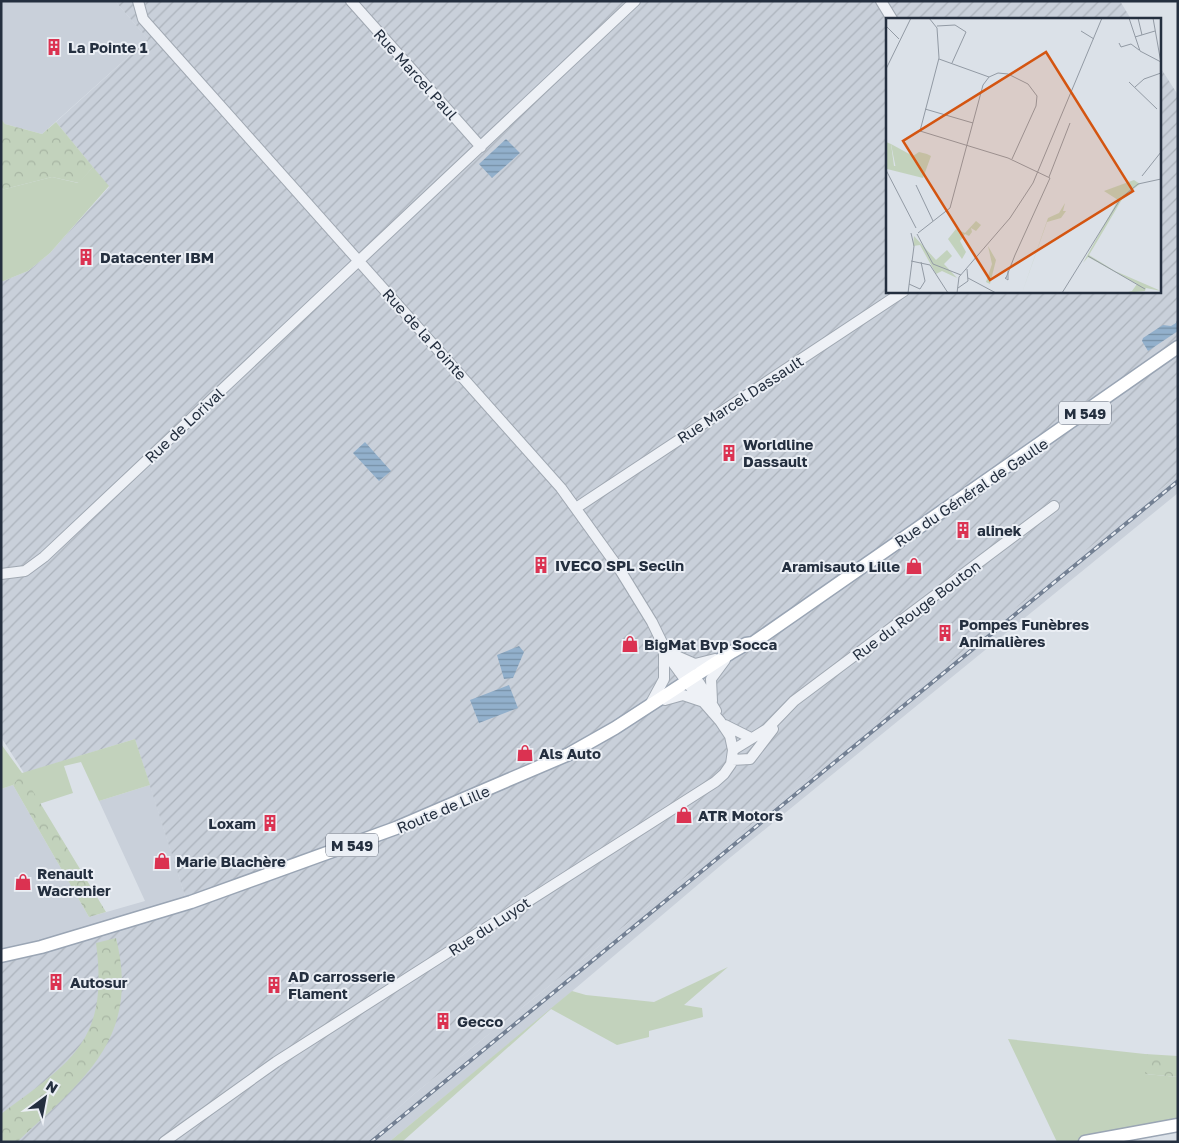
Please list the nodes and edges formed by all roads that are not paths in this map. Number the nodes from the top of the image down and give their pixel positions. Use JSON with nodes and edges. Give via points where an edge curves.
{"nodes":[{"id":1,"x":351,"y":1,"type":"edge"},
{"id":2,"x":635,"y":1,"type":"edge"},
{"id":3,"x":881,"y":1,"type":"edge"},
{"id":4,"x":138,"y":4,"type":"edge"},
{"id":5,"x":891,"y":18,"type":"edge"},
{"id":6,"x":481,"y":147,"type":"junction"},
{"id":7,"x":359,"y":261,"type":"junction"},
{"id":8,"x":902,"y":292,"type":"edge"},
{"id":9,"x":1178,"y":347,"type":"edge"},
{"id":10,"x":1054,"y":506,"type":"dead end"},
{"id":11,"x":576,"y":508,"type":"junction"},
{"id":12,"x":1,"y":574,"type":"edge"},
{"id":13,"x":668,"y":651,"type":"junction"},
{"id":14,"x":732,"y":652,"type":"junction"},
{"id":15,"x":690,"y":680,"type":"junction"},
{"id":16,"x":708,"y":702,"type":"junction"},
{"id":17,"x":646,"y":709,"type":"junction"},
{"id":18,"x":780,"y":716,"type":"junction"},
{"id":19,"x":720,"y":720,"type":"junction"},
{"id":20,"x":750,"y":738,"type":"junction"},
{"id":21,"x":732,"y":755,"type":"junction"},
{"id":22,"x":754,"y":755,"type":"junction"},
{"id":23,"x":41,"y":947,"type":"junction"},
{"id":24,"x":1,"y":956,"type":"edge"},
{"id":25,"x":1,"y":963,"type":"edge"},
{"id":26,"x":1178,"y":1125,"type":"edge"},
{"id":27,"x":164,"y":1142,"type":"edge"},
{"id":28,"x":1085,"y":1142,"type":"edge"}],
"edges":[{"from":1,"to":6,"type":"street","name":"Rue Marcel Paul"},
{"from":2,"to":6,"type":"street"},
{"from":3,"to":5,"type":"street"},
{"from":4,"to":7,"type":"street","name":"Rue de la Pointe","via":[[143,18]]},
{"from":6,"to":7,"type":"street"},
{"from":7,"to":11,"type":"street","name":"Rue de la Pointe","via":[[541,464]]},
{"from":7,"to":12,"type":"street","name":"Rue de Lorival","via":[[44,557],[25,571]]},
{"from":8,"to":11,"type":"street","name":"Rue Marcel Dassault"},
{"from":9,"to":14,"type":"main road","name":"Rue du Général de Gaulle","number":"M 549"},
{"from":10,"to":18,"type":"street","name":"Rue du Rouge Bouton","via":[[794,701]]},
{"from":11,"to":13,"type":"street","name":"Rue de la Pointe","via":[[607,551]]},
{"from":13,"to":14,"type":"street","via":[[696,664]]},
{"from":13,"to":15,"type":"street"},
{"from":13,"to":17,"type":"street","via":[[662,686]]},
{"from":14,"to":15,"type":"main road","name":"Rue du Général de Gaulle","number":"M 549"},
{"from":14,"to":16,"type":"street","via":[[713,675]]},
{"from":15,"to":16,"type":"street"},
{"from":15,"to":17,"type":"main road","name":"Route de Lille","number":"M 549"},
{"from":16,"to":17,"type":"street","via":[[678,695]]},
{"from":16,"to":19,"type":"street"},
{"from":17,"to":23,"type":"main road","name":"Route de Lille","number":"M 549","via":[[556,760],[384,834],[201,899]]},
{"from":18,"to":20,"type":"street","name":"Rue du Rouge Bouton","via":[[764,732]]},
{"from":18,"to":22,"type":"street","name":"Rue du Rouge Bouton"},
{"from":19,"to":20,"type":"street"},
{"from":19,"to":21,"type":"street","via":[[730,736]]},
{"from":20,"to":21,"type":"street","name":"Rue du Rouge Bouton"},
{"from":20,"to":22,"type":"street"},
{"from":21,"to":22,"type":"street","via":[[747,760]]},
{"from":21,"to":27,"type":"street","name":"Rue du Luyot","via":[[727,771],[715,782],[276,1062]]},
{"from":23,"to":24,"type":"main road","name":"Route de Lille","number":"M 549"},
{"from":23,"to":25,"type":"main road","name":"Route de Lille","number":"M 549"},
{"from":26,"to":28,"type":"main road"}]}
